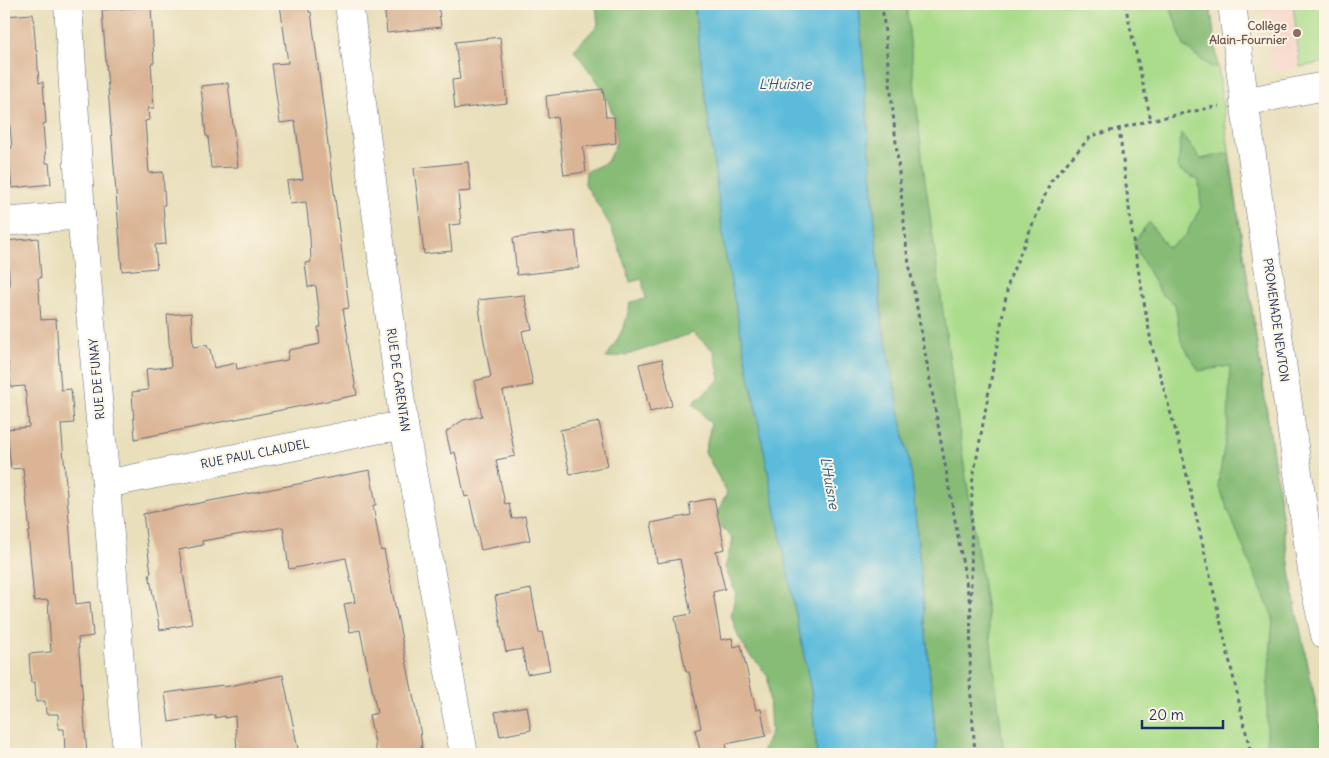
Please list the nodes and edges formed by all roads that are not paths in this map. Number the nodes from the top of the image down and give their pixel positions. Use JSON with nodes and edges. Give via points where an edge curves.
{"nodes":[{"id":1,"x":68,"y":4,"type":"edge"},
{"id":2,"x":349,"y":4,"type":"edge"},
{"id":3,"x":1232,"y":4,"type":"edge"},
{"id":4,"x":1325,"y":86,"type":"edge"},
{"id":5,"x":1244,"y":102,"type":"junction"},
{"id":6,"x":81,"y":215,"type":"junction"},
{"id":7,"x":4,"y":222,"type":"edge"},
{"id":8,"x":404,"y":426,"type":"junction"},
{"id":9,"x":106,"y":484,"type":"junction"},
{"id":10,"x":1325,"y":635,"type":"edge"},
{"id":11,"x":126,"y":754,"type":"edge"},
{"id":12,"x":464,"y":754,"type":"edge"}],
"edges":[{"from":1,"to":6,"type":"street","name":"RUE DE FUNAY"},
{"from":2,"to":8,"type":"street","name":"RUE DE CARENTAN"},
{"from":3,"to":5,"type":"street","name":"PROMENADE NEWTON"},
{"from":4,"to":5,"type":"street"},
{"from":5,"to":10,"type":"street","name":"PROMENADE NEWTON","via":[[1314,584]]},
{"from":6,"to":7,"type":"street"},
{"from":6,"to":9,"type":"street","name":"RUE DE FUNAY"},
{"from":8,"to":9,"type":"street","name":"RUE PAUL CLAUDEL"},
{"from":8,"to":12,"type":"street","name":"RUE DE CARENTAN"},
{"from":9,"to":11,"type":"street","name":"RUE DE FUNAY"}]}
